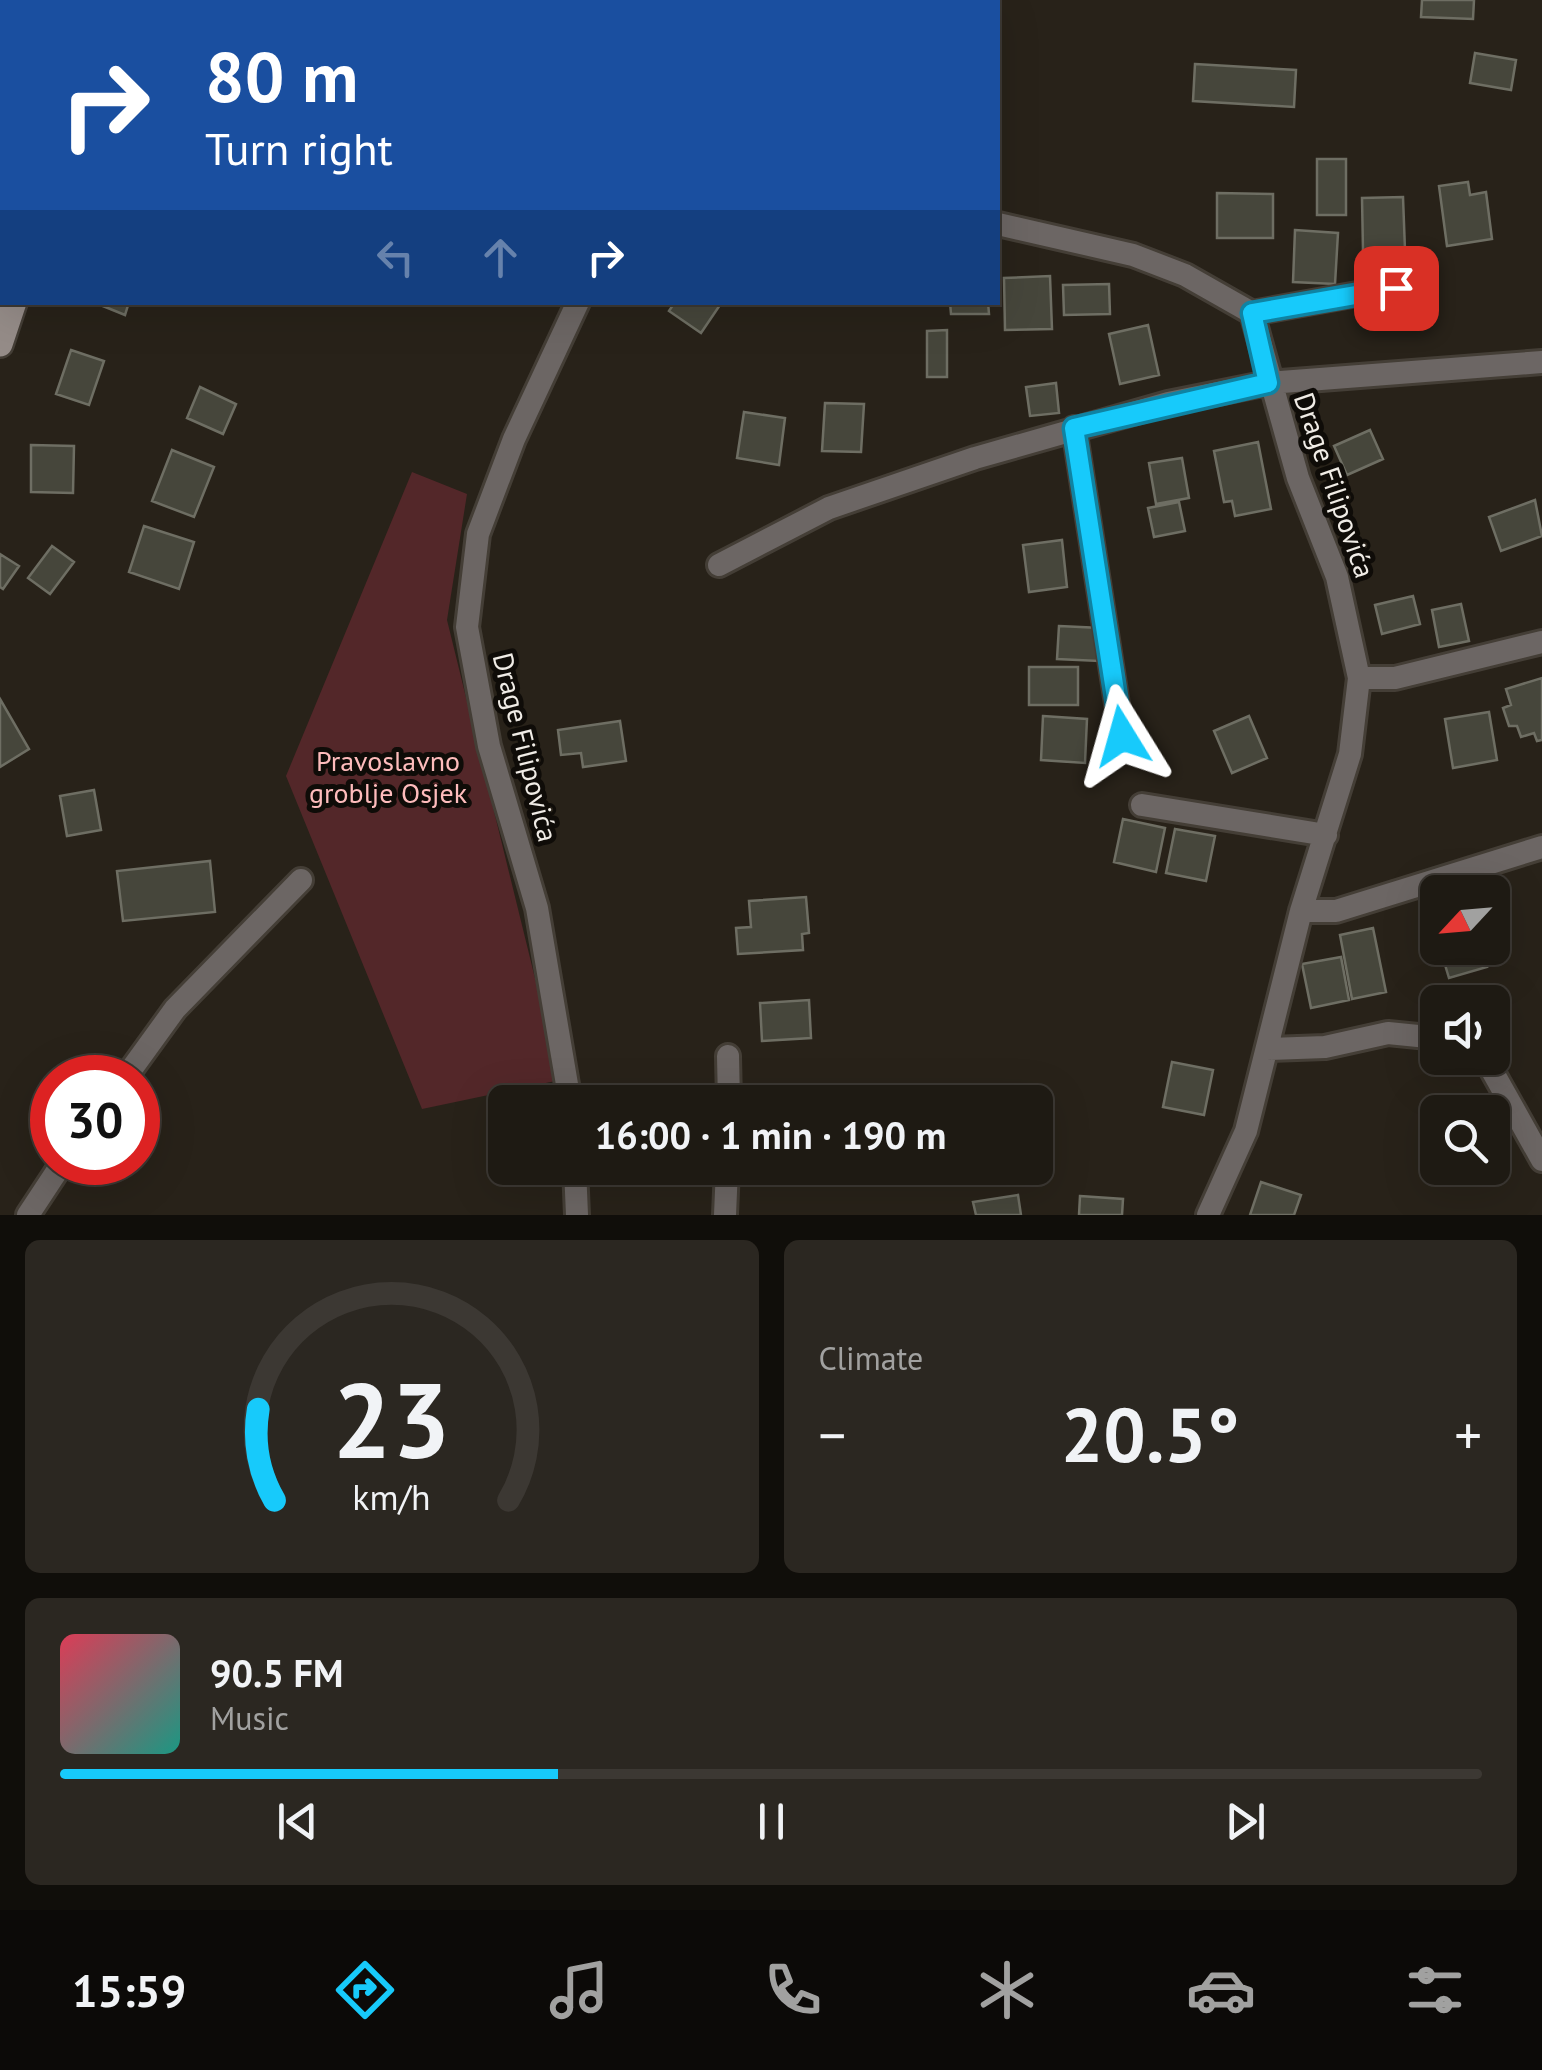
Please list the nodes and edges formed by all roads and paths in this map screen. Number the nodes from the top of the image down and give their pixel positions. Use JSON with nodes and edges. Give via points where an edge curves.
{"nodes":[{"id":1,"x":1000,"y":224,"type":"edge"},
{"id":2,"x":1396,"y":288,"type":"dead end"},
{"id":3,"x":13,"y":305,"type":"edge"},
{"id":4,"x":577,"y":305,"type":"edge"},
{"id":5,"x":1252,"y":313,"type":"junction"},
{"id":6,"x":0,"y":344,"type":"edge"},
{"id":7,"x":1542,"y":362,"type":"edge"},
{"id":8,"x":1268,"y":383,"type":"junction"},
{"id":9,"x":1074,"y":428,"type":"junction"},
{"id":10,"x":719,"y":565,"type":"dead end"},
{"id":11,"x":1542,"y":642,"type":"edge"},
{"id":12,"x":1358,"y":678,"type":"junction"},
{"id":13,"x":1122,"y":736,"type":"dead end"},
{"id":14,"x":1142,"y":805,"type":"dead end"},
{"id":15,"x":1326,"y":835,"type":"junction"},
{"id":16,"x":1542,"y":847,"type":"edge"},
{"id":17,"x":301,"y":880,"type":"dead end"},
{"id":18,"x":1302,"y":911,"type":"junction"},
{"id":19,"x":1420,"y":1036,"type":"edge"},
{"id":20,"x":1267,"y":1048,"type":"junction"},
{"id":21,"x":142,"y":1055,"type":"edge"},
{"id":22,"x":728,"y":1056,"type":"dead end"},
{"id":23,"x":1494,"y":1075,"type":"edge"},
{"id":24,"x":567,"y":1085,"type":"edge"},
{"id":25,"x":729,"y":1085,"type":"edge"},
{"id":26,"x":1542,"y":1160,"type":"edge"},
{"id":27,"x":48,"y":1185,"type":"edge"},
{"id":28,"x":575,"y":1185,"type":"edge"},
{"id":29,"x":726,"y":1185,"type":"edge"},
{"id":30,"x":28,"y":1215,"type":"edge"},
{"id":31,"x":577,"y":1215,"type":"edge"},
{"id":32,"x":725,"y":1215,"type":"edge"},
{"id":33,"x":1208,"y":1215,"type":"edge"}],
"edges":[{"from":1,"to":5,"type":"street","via":[[1133,254],[1185,274]]},
{"from":2,"to":5,"type":"street"},
{"from":3,"to":6,"type":"main road"},
{"from":4,"to":24,"type":"street","name":"Drage Filipovića","via":[[478,534],[467,628],[489,746],[536,908]]},
{"from":5,"to":8,"type":"street","name":"Drage Filipovića"},
{"from":7,"to":8,"type":"street"},
{"from":8,"to":9,"type":"street"},
{"from":8,"to":12,"type":"street","name":"Drage Filipovića","via":[[1337,577]]},
{"from":9,"to":10,"type":"street","via":[[829,508]]},
{"from":9,"to":13,"type":"street"},
{"from":11,"to":12,"type":"street","via":[[1396,678]]},
{"from":12,"to":15,"type":"street","name":"Drage Filipovića","via":[[1350,754]]},
{"from":14,"to":15,"type":"street"},
{"from":15,"to":18,"type":"street","name":"Drage Filipovića"},
{"from":16,"to":18,"type":"street","via":[[1336,911]]},
{"from":17,"to":21,"type":"street","via":[[175,1009]]},
{"from":18,"to":20,"type":"street","name":"Drage Filipovića"},
{"from":19,"to":20,"type":"street","via":[[1388,1032],[1325,1047]]},
{"from":20,"to":33,"type":"street","name":"Drage Filipovića","via":[[1246,1131]]},
{"from":22,"to":25,"type":"street"},
{"from":23,"to":26,"type":"street"},
{"from":27,"to":30,"type":"street"},
{"from":28,"to":31,"type":"street"},
{"from":29,"to":32,"type":"street"}]}
